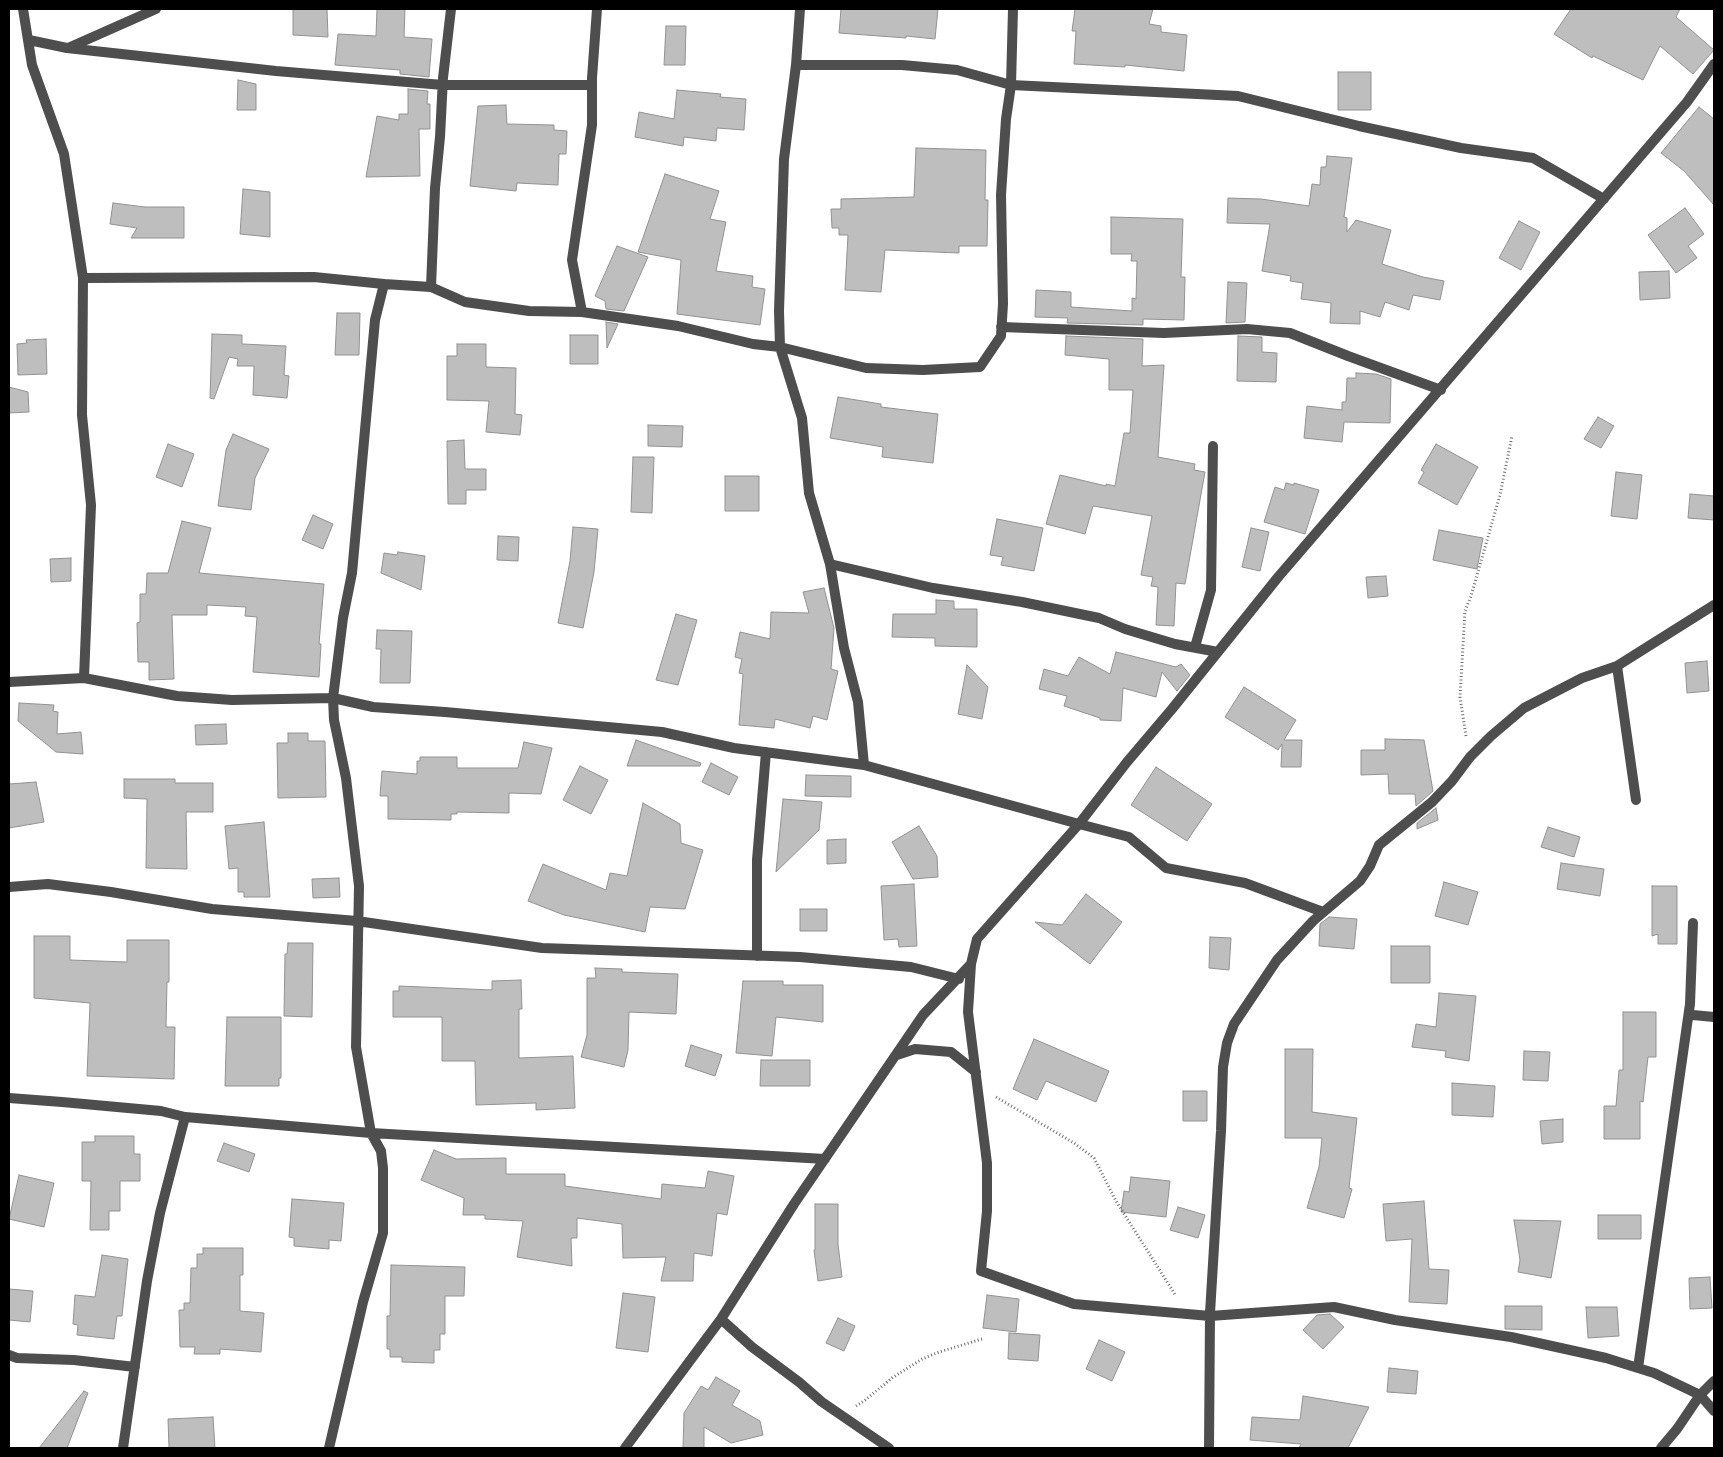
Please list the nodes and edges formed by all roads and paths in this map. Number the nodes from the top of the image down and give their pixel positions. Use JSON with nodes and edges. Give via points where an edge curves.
{"nodes":[{"id":1,"x":23,"y":9,"type":"edge"},
{"id":2,"x":156,"y":9,"type":"edge"},
{"id":3,"x":451,"y":9,"type":"edge"},
{"id":4,"x":597,"y":9,"type":"edge"},
{"id":5,"x":800,"y":9,"type":"edge"},
{"id":6,"x":1013,"y":9,"type":"edge"},
{"id":7,"x":29,"y":40,"type":"junction"},
{"id":8,"x":67,"y":48,"type":"junction"},
{"id":9,"x":1714,"y":64,"type":"edge"},
{"id":10,"x":796,"y":65,"type":"junction"},
{"id":11,"x":442,"y":85,"type":"junction"},
{"id":12,"x":592,"y":85,"type":"junction"},
{"id":13,"x":1011,"y":85,"type":"junction"},
{"id":14,"x":1604,"y":199,"type":"junction"},
{"id":15,"x":83,"y":278,"type":"junction"},
{"id":16,"x":384,"y":284,"type":"junction"},
{"id":17,"x":431,"y":287,"type":"junction"},
{"id":18,"x":582,"y":312,"type":"junction"},
{"id":19,"x":1001,"y":327,"type":"junction"},
{"id":20,"x":780,"y":347,"type":"junction"},
{"id":21,"x":1441,"y":390,"type":"junction"},
{"id":22,"x":1512,"y":436,"type":"dead end"},
{"id":23,"x":1213,"y":446,"type":"dead end"},
{"id":24,"x":830,"y":564,"type":"junction"},
{"id":25,"x":1714,"y":605,"type":"edge"},
{"id":26,"x":1195,"y":647,"type":"junction"},
{"id":27,"x":1218,"y":652,"type":"junction"},
{"id":28,"x":1617,"y":666,"type":"junction"},
{"id":29,"x":84,"y":678,"type":"junction"},
{"id":30,"x":9,"y":682,"type":"edge"},
{"id":31,"x":333,"y":698,"type":"junction"},
{"id":32,"x":766,"y":752,"type":"junction"},
{"id":33,"x":1470,"y":756,"type":"junction"},
{"id":34,"x":864,"y":765,"type":"junction"},
{"id":35,"x":1636,"y":800,"type":"dead end"},
{"id":36,"x":1080,"y":824,"type":"junction"},
{"id":37,"x":9,"y":887,"type":"edge"},
{"id":38,"x":1323,"y":912,"type":"junction"},
{"id":39,"x":357,"y":921,"type":"junction"},
{"id":40,"x":1693,"y":923,"type":"dead end"},
{"id":41,"x":757,"y":956,"type":"junction"},
{"id":42,"x":971,"y":964,"type":"junction"},
{"id":43,"x":960,"y":978,"type":"junction"},
{"id":44,"x":1689,"y":1013,"type":"junction"},
{"id":45,"x":1714,"y":1017,"type":"edge"},
{"id":46,"x":897,"y":1055,"type":"junction"},
{"id":47,"x":976,"y":1072,"type":"junction"},
{"id":48,"x":978,"y":1088,"type":"junction"},
{"id":49,"x":9,"y":1098,"type":"edge"},
{"id":50,"x":185,"y":1116,"type":"junction"},
{"id":51,"x":371,"y":1133,"type":"junction"},
{"id":52,"x":825,"y":1159,"type":"junction"},
{"id":53,"x":1185,"y":1315,"type":"junction"},
{"id":54,"x":1210,"y":1316,"type":"junction"},
{"id":55,"x":721,"y":1319,"type":"junction"},
{"id":56,"x":982,"y":1338,"type":"dead end"},
{"id":57,"x":9,"y":1356,"type":"edge"},
{"id":58,"x":135,"y":1367,"type":"junction"},
{"id":59,"x":1638,"y":1368,"type":"junction"},
{"id":60,"x":1714,"y":1381,"type":"edge"},
{"id":61,"x":1700,"y":1395,"type":"junction"},
{"id":62,"x":1714,"y":1411,"type":"edge"},
{"id":63,"x":840,"y":1414,"type":"junction"},
{"id":64,"x":123,"y":1448,"type":"edge"},
{"id":65,"x":329,"y":1448,"type":"edge"},
{"id":66,"x":624,"y":1448,"type":"edge"},
{"id":67,"x":888,"y":1448,"type":"edge"},
{"id":68,"x":1209,"y":1448,"type":"edge"},
{"id":69,"x":1661,"y":1448,"type":"edge"}],
"edges":[{"from":1,"to":7,"type":"street"},
{"from":2,"to":8,"type":"street"},
{"from":3,"to":11,"type":"street"},
{"from":4,"to":12,"type":"street"},
{"from":5,"to":10,"type":"street"},
{"from":6,"to":13,"type":"street"},
{"from":7,"to":8,"type":"street"},
{"from":7,"to":15,"type":"street","via":[[32,65],[64,154]]},
{"from":8,"to":11,"type":"street"},
{"from":9,"to":14,"type":"street","via":[[1687,102]]},
{"from":10,"to":13,"type":"street","via":[[902,65],[957,70]]},
{"from":10,"to":20,"type":"street","via":[[784,159]]},
{"from":11,"to":12,"type":"street"},
{"from":11,"to":17,"type":"street"},
{"from":12,"to":18,"type":"street","via":[[592,125],[572,260]]},
{"from":13,"to":14,"type":"street","via":[[1238,96],[1452,146],[1533,158]]},
{"from":13,"to":19,"type":"street","via":[[1002,174]]},
{"from":14,"to":21,"type":"street"},
{"from":15,"to":16,"type":"street","via":[[314,277]]},
{"from":15,"to":29,"type":"street","via":[[82,415],[92,505]]},
{"from":16,"to":17,"type":"street"},
{"from":16,"to":31,"type":"street","via":[[375,320],[352,573]]},
{"from":17,"to":18,"type":"street","via":[[474,304],[529,311]]},
{"from":18,"to":20,"type":"street","via":[[678,326],[752,344]]},
{"from":19,"to":20,"type":"street","via":[[1001,336],[980,367],[866,368]]},
{"from":19,"to":21,"type":"street","via":[[1164,333],[1246,329],[1290,333]]},
{"from":20,"to":24,"type":"street","via":[[802,418],[809,494]]},
{"from":21,"to":27,"type":"street","via":[[1279,576]]},
{"from":22,"to":33,"type":"path","via":[[1500,495],[1465,610],[1460,697]]},
{"from":23,"to":26,"type":"street","via":[[1211,590]]},
{"from":24,"to":26,"type":"street","via":[[932,588],[1099,618],[1124,629]]},
{"from":24,"to":34,"type":"street","via":[[843,641],[858,702]]},
{"from":25,"to":28,"type":"street"},
{"from":26,"to":27,"type":"street"},
{"from":27,"to":36,"type":"street"},
{"from":28,"to":33,"type":"street","via":[[1582,678],[1524,708]]},
{"from":28,"to":35,"type":"street"},
{"from":29,"to":30,"type":"street"},
{"from":29,"to":31,"type":"street","via":[[186,696],[232,700]]},
{"from":31,"to":32,"type":"street","via":[[372,707],[662,732]]},
{"from":31,"to":39,"type":"street","via":[[359,886]]},
{"from":32,"to":34,"type":"street"},
{"from":32,"to":41,"type":"street","via":[[757,860]]},
{"from":33,"to":38,"type":"street","via":[[1432,802],[1379,845],[1360,881]]},
{"from":34,"to":36,"type":"street"},
{"from":36,"to":38,"type":"street","via":[[1129,837],[1166,868],[1245,883]]},
{"from":36,"to":42,"type":"street","via":[[977,939]]},
{"from":37,"to":39,"type":"street","via":[[48,884],[212,909]]},
{"from":38,"to":54,"type":"street","via":[[1277,960],[1234,1024],[1227,1043],[1223,1067]]},
{"from":39,"to":41,"type":"street","via":[[542,948]]},
{"from":39,"to":51,"type":"street","via":[[356,1047]]},
{"from":40,"to":44,"type":"street"},
{"from":41,"to":43,"type":"street","via":[[911,967]]},
{"from":42,"to":43,"type":"street"},
{"from":42,"to":47,"type":"street","via":[[968,1012]]},
{"from":43,"to":46,"type":"street","via":[[923,1015]]},
{"from":44,"to":45,"type":"street"},
{"from":44,"to":59,"type":"street"},
{"from":46,"to":47,"type":"street","via":[[915,1048],[951,1052]]},
{"from":46,"to":52,"type":"street"},
{"from":47,"to":48,"type":"street"},
{"from":48,"to":53,"type":"path","via":[[1034,1118],[1094,1158],[1116,1201]]},
{"from":48,"to":53,"type":"street","via":[[987,1163],[987,1211],[981,1271],[1074,1304]]},
{"from":49,"to":50,"type":"street","via":[[161,1111]]},
{"from":50,"to":51,"type":"street"},
{"from":50,"to":58,"type":"street","via":[[160,1214]]},
{"from":51,"to":52,"type":"street"},
{"from":51,"to":65,"type":"street","via":[[380,1151],[383,1168],[383,1233],[363,1302]]},
{"from":52,"to":55,"type":"street"},
{"from":53,"to":54,"type":"street"},
{"from":54,"to":59,"type":"street","via":[[1334,1307],[1395,1320],[1511,1336]]},
{"from":54,"to":68,"type":"street"},
{"from":55,"to":63,"type":"street","via":[[752,1347]]},
{"from":55,"to":66,"type":"street"},
{"from":56,"to":63,"type":"path","via":[[922,1360]]},
{"from":57,"to":58,"type":"street"},
{"from":58,"to":64,"type":"street"},
{"from":59,"to":61,"type":"street"},
{"from":60,"to":61,"type":"street"},
{"from":61,"to":62,"type":"street"},
{"from":61,"to":69,"type":"street"},
{"from":63,"to":67,"type":"street"}]}
